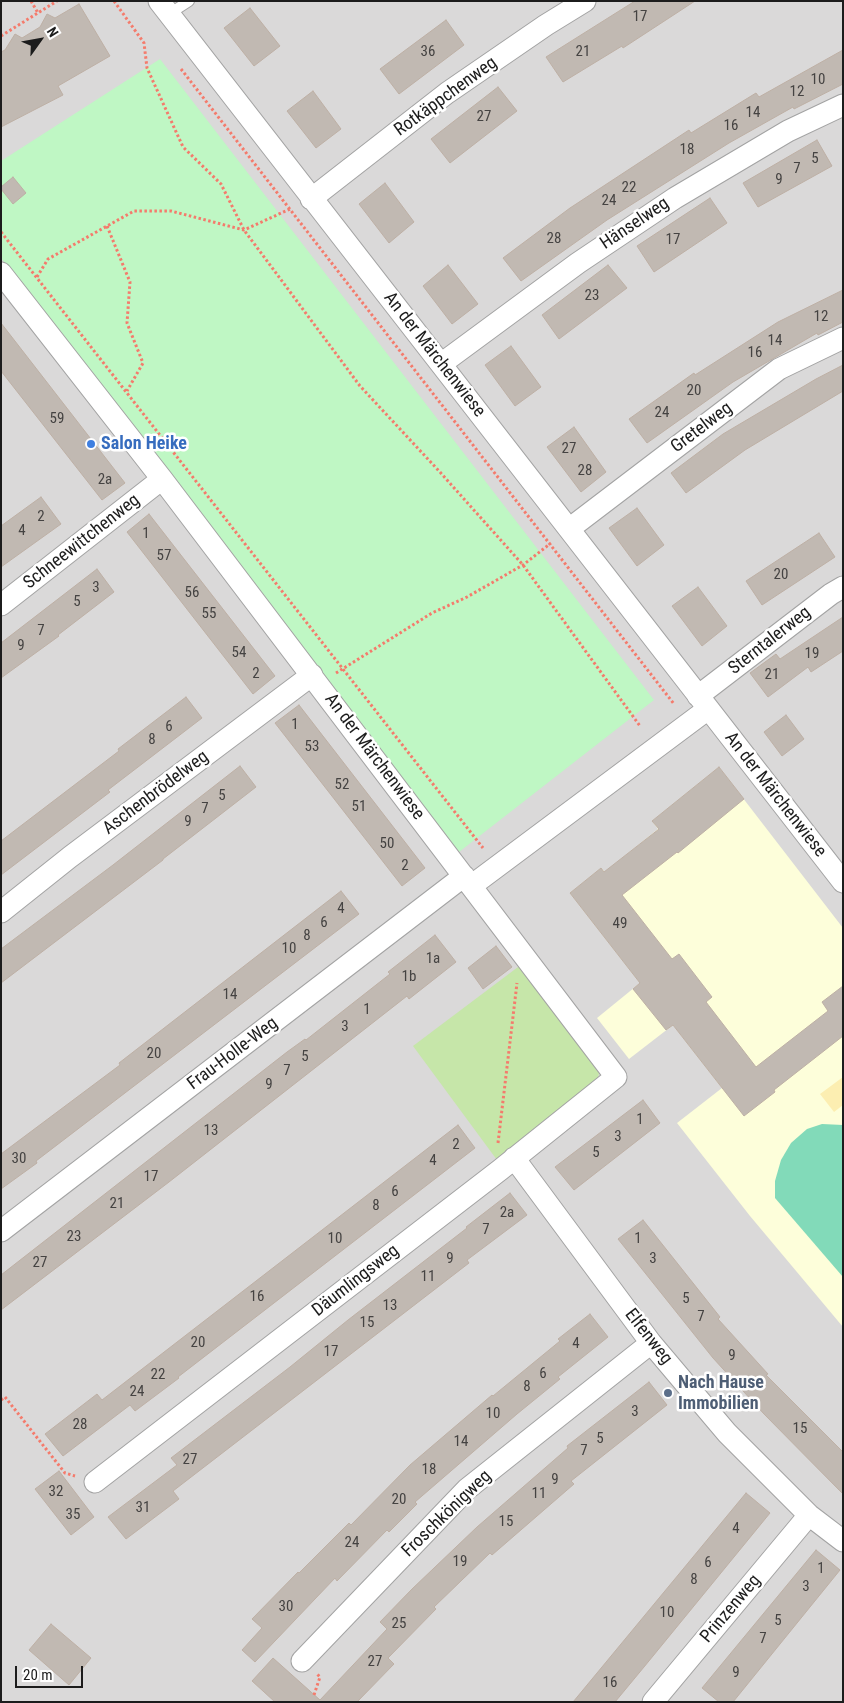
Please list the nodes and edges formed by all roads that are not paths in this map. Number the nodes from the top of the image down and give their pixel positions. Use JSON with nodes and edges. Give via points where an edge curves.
{"nodes":[{"id":1,"x":189,"y":1,"type":"edge"},
{"id":2,"x":585,"y":1,"type":"edge"},
{"id":3,"x":164,"y":7,"type":"edge"},
{"id":4,"x":843,"y":105,"type":"edge"},
{"id":5,"x":311,"y":199,"type":"junction"},
{"id":6,"x":8,"y":287,"type":"edge"},
{"id":7,"x":843,"y":338,"type":"edge"},
{"id":8,"x":441,"y":364,"type":"junction"},
{"id":9,"x":162,"y":479,"type":"junction"},
{"id":10,"x":569,"y":529,"type":"junction"},
{"id":11,"x":843,"y":588,"type":"edge"},
{"id":12,"x":1,"y":605,"type":"edge"},
{"id":13,"x":316,"y":681,"type":"junction"},
{"id":14,"x":703,"y":702,"type":"junction"},
{"id":15,"x":468,"y":881,"type":"junction"},
{"id":16,"x":843,"y":882,"type":"edge"},
{"id":17,"x":1,"y":912,"type":"edge"},
{"id":18,"x":616,"y":1076,"type":"joint"},
{"id":19,"x":512,"y":1160,"type":"junction"},
{"id":20,"x":1,"y":1231,"type":"edge"},
{"id":21,"x":651,"y":1343,"type":"junction"},
{"id":22,"x":94,"y":1482,"type":"road end"},
{"id":23,"x":809,"y":1515,"type":"junction"},
{"id":24,"x":843,"y":1541,"type":"edge"},
{"id":25,"x":302,"y":1660,"type":"dead end"},
{"id":26,"x":653,"y":1702,"type":"edge"}],
"edges":[{"from":1,"to":3,"type":"lane"},
{"from":2,"to":5,"type":"street","name":"Rotkäppchenweg","via":[[447,93]]},
{"from":3,"to":5,"type":"street","name":"An der Märchenwiese"},
{"from":4,"to":8,"type":"street","name":"Hänselweg","via":[[788,131],[675,198],[578,263]]},
{"from":5,"to":8,"type":"street","name":"An der Märchenwiese"},
{"from":6,"to":9,"type":"street","name":"An der Märchenwiese"},
{"from":7,"to":10,"type":"street","name":"Gretelweg","via":[[779,369]]},
{"from":8,"to":10,"type":"street","name":"An der Märchenwiese"},
{"from":9,"to":12,"type":"street","name":"Schneewittchenweg"},
{"from":9,"to":13,"type":"street","name":"An der Märchenwiese"},
{"from":10,"to":14,"type":"street","name":"An der Märchenwiese"},
{"from":11,"to":14,"type":"street","name":"Sterntalerweg","via":[[831,594]]},
{"from":13,"to":15,"type":"street","name":"An der Märchenwiese"},
{"from":13,"to":17,"type":"street","name":"Aschenbrödelweg","via":[[70,857]]},
{"from":14,"to":15,"type":"street"},
{"from":14,"to":16,"type":"street","name":"An der Märchenwiese"},
{"from":15,"to":18,"type":"street","name":"An der Märchenwiese"},
{"from":15,"to":20,"type":"street","name":"Frau-Holle-Weg"},
{"from":18,"to":19,"type":"street","name":"Däumlingsweg"},
{"from":19,"to":21,"type":"street","name":"Elfenweg"},
{"from":19,"to":22,"type":"street","name":"Däumlingsweg"},
{"from":21,"to":23,"type":"street","name":"Elfenweg","via":[[727,1433]]},
{"from":21,"to":25,"type":"street","name":"Froschkönigweg","via":[[468,1489]]},
{"from":23,"to":24,"type":"street","name":"Elfenweg"},
{"from":23,"to":26,"type":"street","name":"Prinzenweg"}]}
